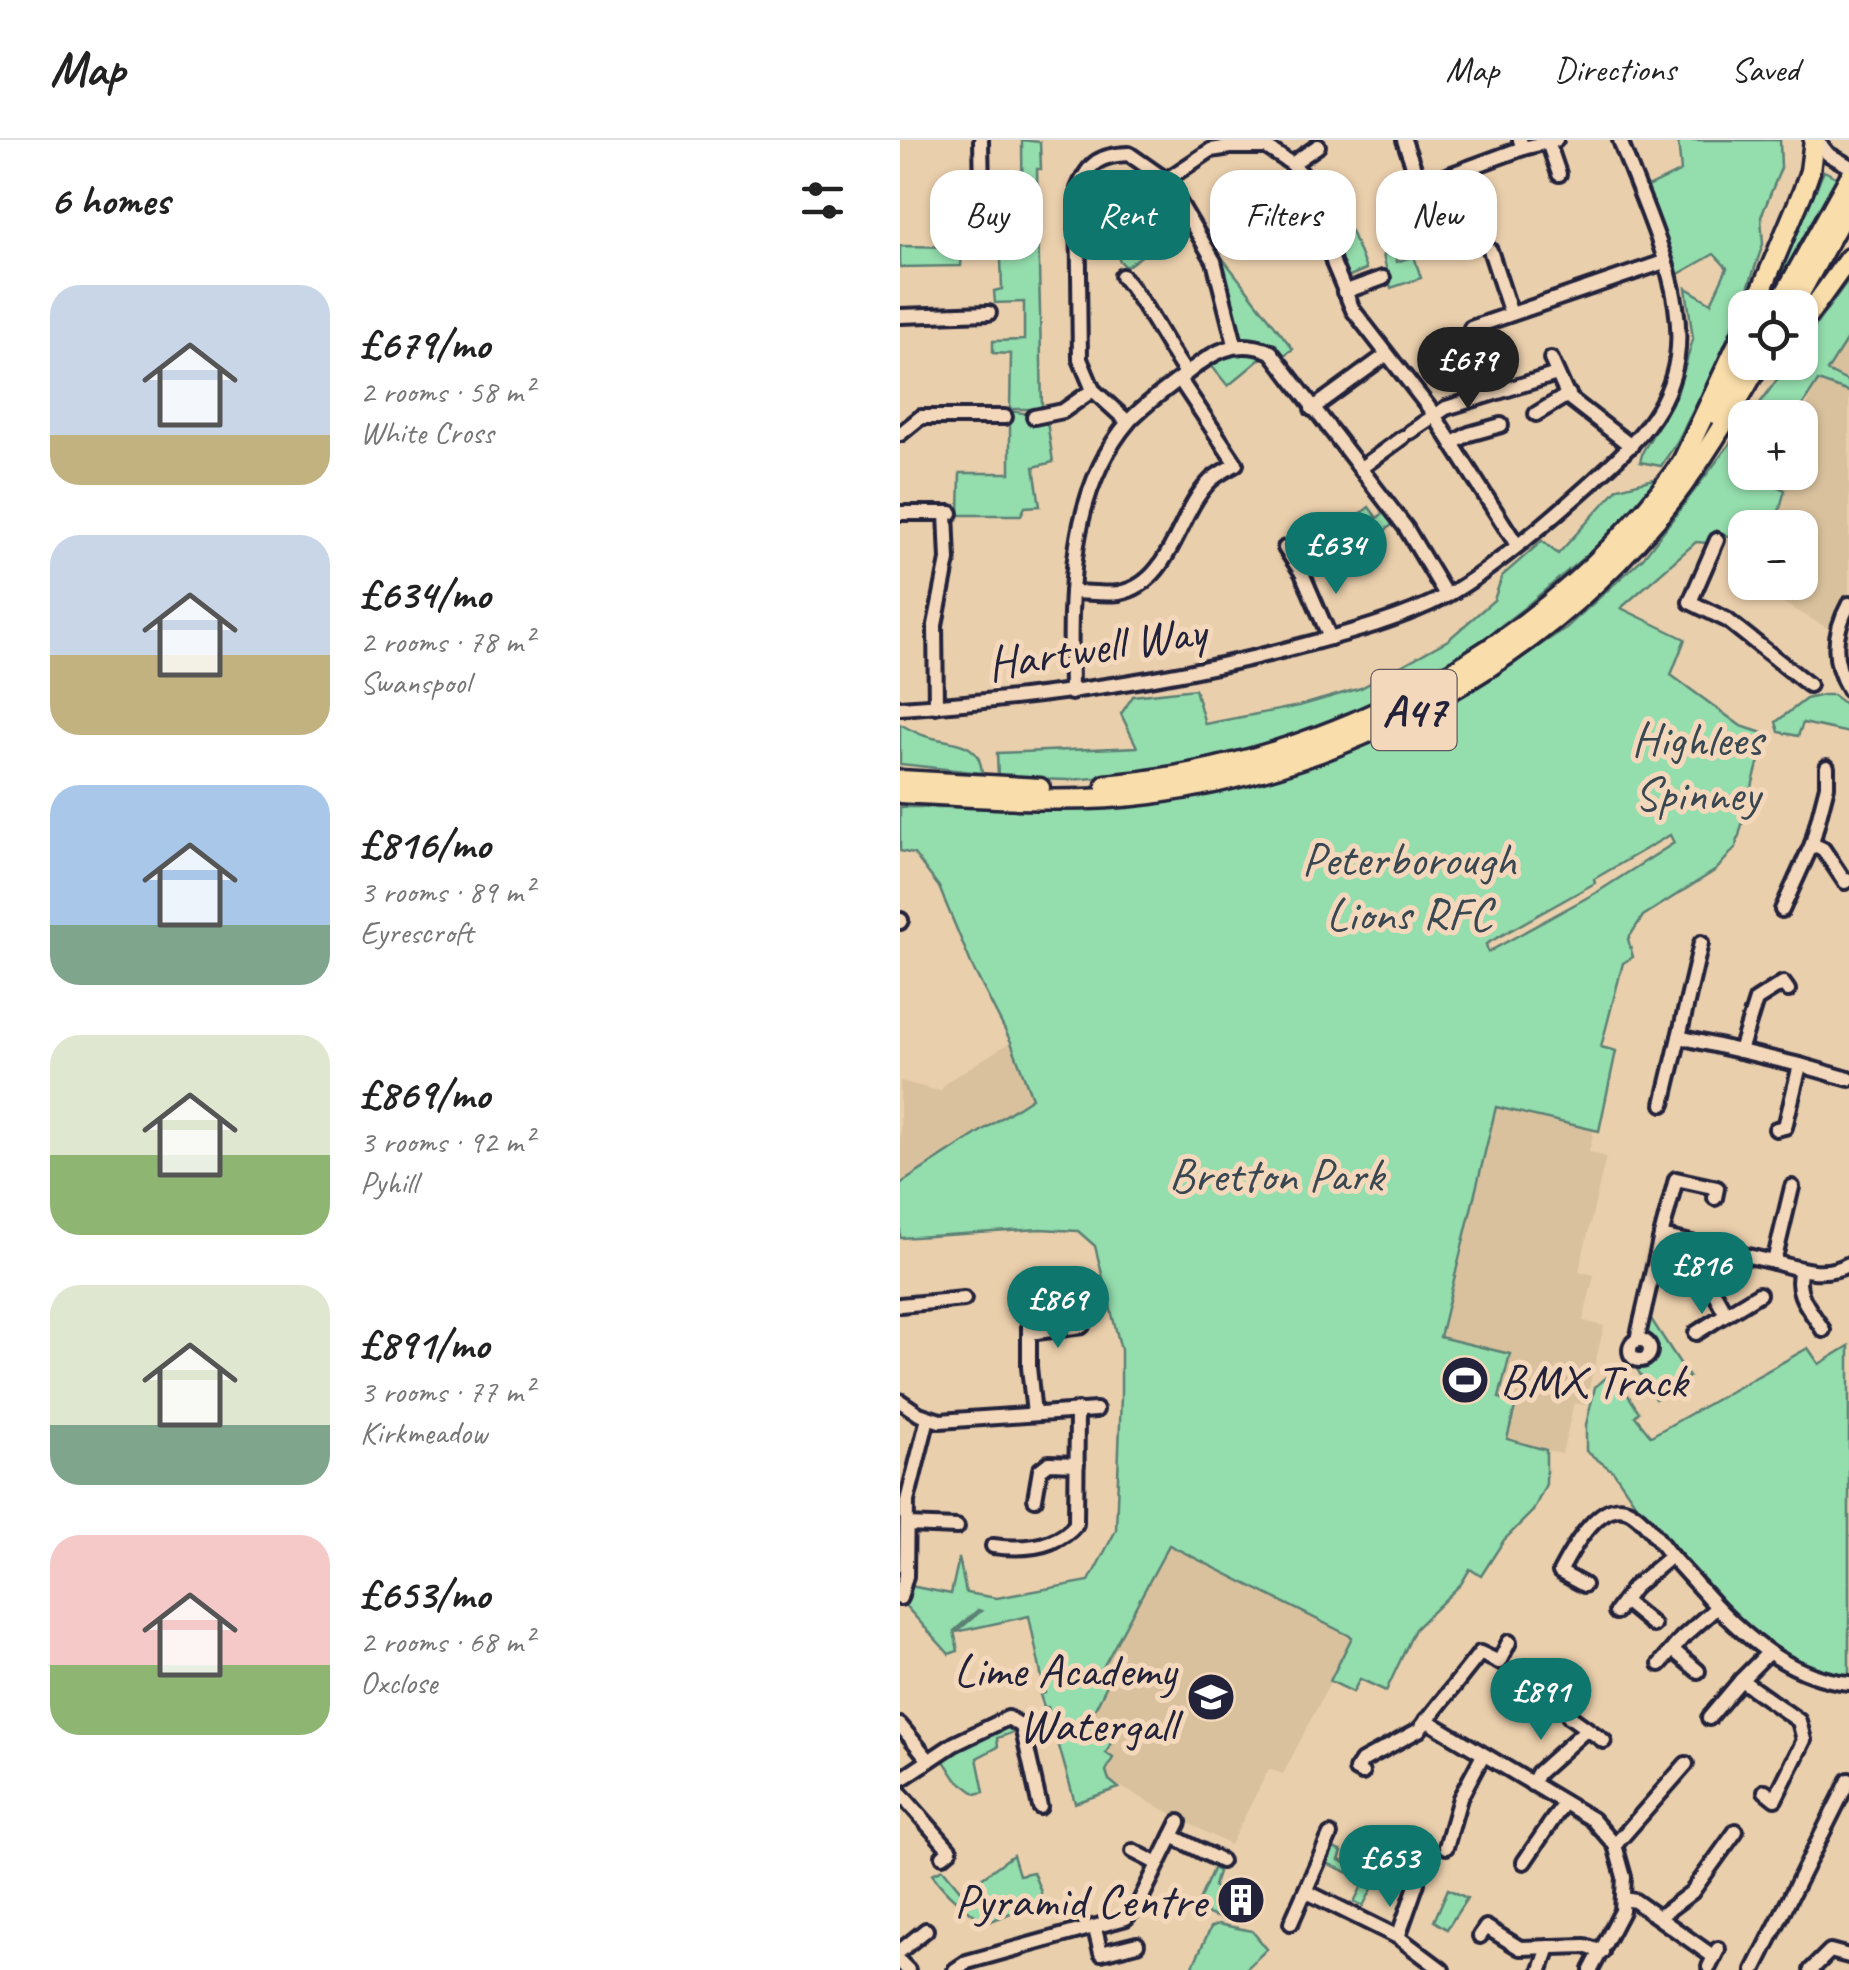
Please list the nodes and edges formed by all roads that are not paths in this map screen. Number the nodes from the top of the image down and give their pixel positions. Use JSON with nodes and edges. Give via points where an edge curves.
{"nodes":[{"id":1,"x":981,"y":140,"type":"edge"},
{"id":2,"x":1404,"y":140,"type":"edge"},
{"id":3,"x":1620,"y":140,"type":"edge"},
{"id":4,"x":1815,"y":140,"type":"edge"},
{"id":5,"x":1552,"y":141,"type":"edge"},
{"id":6,"x":1521,"y":144,"type":"edge"},
{"id":7,"x":1318,"y":146,"type":"dead end"},
{"id":8,"x":1844,"y":163,"type":"edge"},
{"id":9,"x":1292,"y":164,"type":"junction"},
{"id":10,"x":982,"y":170,"type":"edge"},
{"id":11,"x":1087,"y":170,"type":"edge"},
{"id":12,"x":1152,"y":170,"type":"edge"},
{"id":13,"x":1181,"y":170,"type":"edge"},
{"id":14,"x":1415,"y":170,"type":"edge"},
{"id":15,"x":1457,"y":170,"type":"edge"},
{"id":16,"x":1559,"y":174,"type":"dead end"},
{"id":17,"x":1849,"y":178,"type":"edge"},
{"id":18,"x":1849,"y":204,"type":"edge"},
{"id":19,"x":1190,"y":220,"type":"edge"},
{"id":20,"x":1849,"y":258,"type":"edge"},
{"id":21,"x":1079,"y":260,"type":"edge"},
{"id":22,"x":1493,"y":260,"type":"edge"},
{"id":23,"x":1664,"y":262,"type":"junction"},
{"id":24,"x":1122,"y":276,"type":"dead end"},
{"id":25,"x":1383,"y":278,"type":"dead end"},
{"id":26,"x":1762,"y":290,"type":"edge"},
{"id":27,"x":1787,"y":290,"type":"edge"},
{"id":28,"x":1802,"y":290,"type":"edge"},
{"id":29,"x":1344,"y":292,"type":"junction"},
{"id":30,"x":1818,"y":301,"type":"edge"},
{"id":31,"x":988,"y":314,"type":"dead end"},
{"id":32,"x":1511,"y":314,"type":"junction"},
{"id":33,"x":900,"y":316,"type":"edge"},
{"id":34,"x":1471,"y":328,"type":"dead end"},
{"id":35,"x":1235,"y":344,"type":"junction"},
{"id":36,"x":1386,"y":355,"type":"junction"},
{"id":37,"x":1551,"y":360,"type":"dead end"},
{"id":38,"x":1728,"y":364,"type":"edge"},
{"id":39,"x":1557,"y":374,"type":"junction"},
{"id":40,"x":1185,"y":380,"type":"junction"},
{"id":41,"x":1734,"y":380,"type":"edge"},
{"id":42,"x":1748,"y":380,"type":"edge"},
{"id":43,"x":1762,"y":380,"type":"edge"},
{"id":44,"x":1093,"y":390,"type":"junction"},
{"id":45,"x":1569,"y":394,"type":"junction"},
{"id":46,"x":1312,"y":409,"type":"junction"},
{"id":47,"x":1432,"y":412,"type":"junction"},
{"id":48,"x":1536,"y":414,"type":"dead end"},
{"id":49,"x":1034,"y":417,"type":"dead end"},
{"id":50,"x":1005,"y":418,"type":"dead end"},
{"id":51,"x":1128,"y":422,"type":"junction"},
{"id":52,"x":1501,"y":425,"type":"dead end"},
{"id":53,"x":900,"y":434,"type":"edge"},
{"id":54,"x":1453,"y":443,"type":"junction"},
{"id":55,"x":1631,"y":446,"type":"junction"},
{"id":56,"x":1679,"y":467,"type":"junction"},
{"id":57,"x":1361,"y":468,"type":"junction"},
{"id":58,"x":1674,"y":496,"type":"junction"},
{"id":59,"x":900,"y":514,"type":"edge"},
{"id":60,"x":1517,"y":545,"type":"junction"},
{"id":61,"x":1710,"y":545,"type":"dead end"},
{"id":62,"x":1285,"y":548,"type":"dead end"},
{"id":63,"x":1330,"y":550,"type":"dead end"},
{"id":64,"x":1302,"y":572,"type":"junction"},
{"id":65,"x":1072,"y":592,"type":"junction"},
{"id":66,"x":1446,"y":595,"type":"junction"},
{"id":67,"x":1849,"y":604,"type":"edge"},
{"id":68,"x":1330,"y":638,"type":"junction"},
{"id":69,"x":1810,"y":685,"type":"dead end"},
{"id":70,"x":1849,"y":690,"type":"edge"},
{"id":71,"x":1071,"y":694,"type":"junction"},
{"id":72,"x":936,"y":706,"type":"junction"},
{"id":73,"x":900,"y":708,"type":"edge"},
{"id":74,"x":1827,"y":766,"type":"dead end"},
{"id":75,"x":912,"y":783,"type":"edge"},
{"id":76,"x":900,"y":794,"type":"edge"},
{"id":77,"x":1812,"y":844,"type":"junction"},
{"id":78,"x":1848,"y":884,"type":"edge"},
{"id":79,"x":1782,"y":910,"type":"dead end"},
{"id":80,"x":1696,"y":949,"type":"dead end"},
{"id":81,"x":1788,"y":990,"type":"dead end"},
{"id":82,"x":1679,"y":1037,"type":"junction"},
{"id":83,"x":1740,"y":1051,"type":"junction"},
{"id":84,"x":1800,"y":1066,"type":"junction"},
{"id":85,"x":1849,"y":1079,"type":"edge"},
{"id":86,"x":1661,"y":1097,"type":"dead end"},
{"id":87,"x":1776,"y":1128,"type":"dead end"},
{"id":88,"x":1792,"y":1196,"type":"dead end"},
{"id":89,"x":1715,"y":1198,"type":"dead end"},
{"id":90,"x":1661,"y":1236,"type":"junction"},
{"id":91,"x":1700,"y":1246,"type":"junction"},
{"id":92,"x":1774,"y":1262,"type":"junction"},
{"id":93,"x":1849,"y":1264,"type":"edge"},
{"id":94,"x":1801,"y":1270,"type":"junction"},
{"id":95,"x":1049,"y":1276,"type":"dead end"},
{"id":96,"x":1759,"y":1294,"type":"dead end"},
{"id":97,"x":964,"y":1299,"type":"dead end"},
{"id":98,"x":900,"y":1304,"type":"edge"},
{"id":99,"x":1726,"y":1314,"type":"junction"},
{"id":100,"x":1815,"y":1323,"type":"dead end"},
{"id":101,"x":1082,"y":1326,"type":"dead end"},
{"id":102,"x":1028,"y":1333,"type":"junction"},
{"id":103,"x":1696,"y":1333,"type":"dead end"},
{"id":104,"x":1637,"y":1340,"type":"dead end"},
{"id":105,"x":900,"y":1401,"type":"edge"},
{"id":106,"x":1077,"y":1410,"type":"junction"},
{"id":107,"x":1096,"y":1410,"type":"dead end"},
{"id":108,"x":1034,"y":1414,"type":"junction"},
{"id":109,"x":928,"y":1418,"type":"junction"},
{"id":110,"x":1077,"y":1464,"type":"junction"},
{"id":111,"x":1035,"y":1499,"type":"dead end"},
{"id":112,"x":907,"y":1526,"type":"junction"},
{"id":113,"x":958,"y":1527,"type":"dead end"},
{"id":114,"x":993,"y":1546,"type":"dead end"},
{"id":115,"x":1671,"y":1556,"type":"junction"},
{"id":116,"x":1584,"y":1585,"type":"dead end"},
{"id":117,"x":900,"y":1598,"type":"edge"},
{"id":118,"x":1717,"y":1607,"type":"junction"},
{"id":119,"x":1653,"y":1626,"type":"dead end"},
{"id":120,"x":1509,"y":1642,"type":"dead end"},
{"id":121,"x":1673,"y":1650,"type":"junction"},
{"id":122,"x":1767,"y":1654,"type":"junction"},
{"id":123,"x":1660,"y":1664,"type":"dead end"},
{"id":124,"x":1698,"y":1671,"type":"dead end"},
{"id":125,"x":1741,"y":1680,"type":"junction"},
{"id":126,"x":1843,"y":1682,"type":"edge"},
{"id":127,"x":1849,"y":1692,"type":"edge"},
{"id":128,"x":1569,"y":1716,"type":"dead end"},
{"id":129,"x":1708,"y":1718,"type":"dead end"},
{"id":130,"x":1426,"y":1720,"type":"junction"},
{"id":131,"x":900,"y":1725,"type":"edge"},
{"id":132,"x":1587,"y":1729,"type":"junction"},
{"id":133,"x":1604,"y":1741,"type":"dead end"},
{"id":134,"x":1483,"y":1755,"type":"junction"},
{"id":135,"x":928,"y":1759,"type":"junction"},
{"id":136,"x":1686,"y":1764,"type":"dead end"},
{"id":137,"x":1357,"y":1773,"type":"dead end"},
{"id":138,"x":900,"y":1780,"type":"edge"},
{"id":139,"x":1849,"y":1780,"type":"edge"},
{"id":140,"x":1532,"y":1784,"type":"junction"},
{"id":141,"x":900,"y":1793,"type":"edge"},
{"id":142,"x":1774,"y":1798,"type":"dead end"},
{"id":143,"x":1564,"y":1804,"type":"junction"},
{"id":144,"x":1040,"y":1808,"type":"dead end"},
{"id":145,"x":1179,"y":1822,"type":"dead end"},
{"id":146,"x":1172,"y":1836,"type":"junction"},
{"id":147,"x":1323,"y":1840,"type":"dead end"},
{"id":148,"x":1446,"y":1840,"type":"dead end"},
{"id":149,"x":1733,"y":1840,"type":"dead end"},
{"id":150,"x":1615,"y":1845,"type":"junction"},
{"id":151,"x":1132,"y":1852,"type":"dead end"},
{"id":152,"x":943,"y":1856,"type":"dead end"},
{"id":153,"x":1221,"y":1860,"type":"dead end"},
{"id":154,"x":1524,"y":1862,"type":"dead end"},
{"id":155,"x":1158,"y":1864,"type":"junction"},
{"id":156,"x":1411,"y":1888,"type":"dead end"},
{"id":157,"x":1306,"y":1892,"type":"junction"},
{"id":158,"x":1624,"y":1899,"type":"junction"},
{"id":159,"x":1659,"y":1917,"type":"junction"},
{"id":160,"x":1292,"y":1924,"type":"dead end"},
{"id":161,"x":1481,"y":1928,"type":"dead end"},
{"id":162,"x":1095,"y":1929,"type":"junction"},
{"id":163,"x":926,"y":1930,"type":"dead end"},
{"id":164,"x":1398,"y":1937,"type":"junction"},
{"id":165,"x":1136,"y":1944,"type":"dead end"},
{"id":166,"x":1549,"y":1947,"type":"junction"},
{"id":167,"x":900,"y":1951,"type":"edge"},
{"id":168,"x":1602,"y":1952,"type":"junction"},
{"id":169,"x":1849,"y":1956,"type":"edge"},
{"id":170,"x":1714,"y":1958,"type":"dead end"},
{"id":171,"x":900,"y":1962,"type":"edge"},
{"id":172,"x":988,"y":1964,"type":"edge"},
{"id":173,"x":908,"y":1970,"type":"edge"},
{"id":174,"x":954,"y":1970,"type":"edge"},
{"id":175,"x":1442,"y":1970,"type":"edge"},
{"id":176,"x":1541,"y":1970,"type":"edge"},
{"id":177,"x":1591,"y":1970,"type":"edge"},
{"id":178,"x":1754,"y":1970,"type":"edge"},
{"id":179,"x":1810,"y":1970,"type":"edge"}],
"edges":[{"from":1,"to":10,"type":"street"},
{"from":2,"to":14,"type":"street"},
{"from":3,"to":23,"type":"street","name":"Hartwell Way"},
{"from":4,"to":8,"type":"street"},
{"from":4,"to":26,"type":"highway","via":[[1804,191]]},
{"from":5,"to":6,"type":"street"},
{"from":5,"to":16,"type":"street"},
{"from":6,"to":15,"type":"street"},
{"from":7,"to":9,"type":"street"},
{"from":9,"to":13,"type":"street","via":[[1266,147],[1230,147],[1211,150]]},
{"from":9,"to":29,"type":"street","via":[[1308,180]]},
{"from":11,"to":12,"type":"street","via":[[1098,158],[1130,154]]},
{"from":17,"to":27,"type":"highway"},
{"from":18,"to":28,"type":"highway"},
{"from":19,"to":35,"type":"street","via":[[1214,261]]},
{"from":20,"to":30,"type":"highway"},
{"from":21,"to":44,"type":"street","via":[[1080,359]]},
{"from":22,"to":32,"type":"street"},
{"from":23,"to":32,"type":"street"},
{"from":23,"to":55,"type":"street","name":"Hartwell Way","via":[[1678,317],[1676,363],[1656,414]]},
{"from":24,"to":40,"type":"street","via":[[1145,304]]},
{"from":25,"to":29,"type":"street"},
{"from":29,"to":36,"type":"street"},
{"from":31,"to":33,"type":"street"},
{"from":32,"to":34,"type":"street"},
{"from":35,"to":40,"type":"street"},
{"from":35,"to":46,"type":"street","via":[[1271,352]]},
{"from":36,"to":46,"type":"street"},
{"from":36,"to":47,"type":"street"},
{"from":37,"to":39,"type":"street"},
{"from":38,"to":56,"type":"highway","number":"A47"},
{"from":39,"to":45,"type":"street"},
{"from":39,"to":47,"type":"street"},
{"from":40,"to":51,"type":"street"},
{"from":40,"to":65,"type":"street","via":[[1236,464],[1211,479],[1160,568],[1137,587]]},
{"from":41,"to":56,"type":"highway","number":"A47"},
{"from":42,"to":58,"type":"highway","number":"A47"},
{"from":43,"to":58,"type":"highway","number":"A47"},
{"from":44,"to":49,"type":"street","via":[[1063,411]]},
{"from":44,"to":51,"type":"street"},
{"from":45,"to":48,"type":"street"},
{"from":45,"to":55,"type":"street"},
{"from":46,"to":57,"type":"street"},
{"from":47,"to":54,"type":"street"},
{"from":47,"to":57,"type":"street"},
{"from":50,"to":53,"type":"street","via":[[921,418]]},
{"from":51,"to":65,"type":"street","via":[[1088,500]]},
{"from":52,"to":54,"type":"street"},
{"from":54,"to":60,"type":"street"},
{"from":55,"to":60,"type":"street","name":"Hartwell Way"},
{"from":56,"to":75,"type":"highway","number":"A47","via":[[1631,525],[1531,618],[1440,681],[1350,726],[1257,759],[1143,782],[1080,788]]},
{"from":57,"to":66,"type":"street"},
{"from":58,"to":75,"type":"highway","number":"A47","via":[[1608,570],[1542,627],[1454,690],[1363,735],[1264,770],[1148,794],[1070,800]]},
{"from":59,"to":72,"type":"street","via":[[948,512],[948,560],[935,625]]},
{"from":60,"to":66,"type":"street","name":"Hartwell Way"},
{"from":61,"to":69,"type":"street","via":[[1692,604],[1727,620]]},
{"from":62,"to":64,"type":"street"},
{"from":63,"to":64,"type":"street"},
{"from":64,"to":68,"type":"street"},
{"from":65,"to":71,"type":"street"},
{"from":66,"to":68,"type":"street","name":"Hartwell Way"},
{"from":67,"to":70,"type":"street","via":[[1836,648]]},
{"from":68,"to":71,"type":"street","name":"Hartwell Way"},
{"from":71,"to":72,"type":"street","name":"Hartwell Way"},
{"from":72,"to":73,"type":"street","name":"Hartwell Way"},
{"from":74,"to":77,"type":"street"},
{"from":75,"to":76,"type":"highway","number":"A47"},
{"from":77,"to":78,"type":"street"},
{"from":77,"to":79,"type":"street"},
{"from":80,"to":82,"type":"street"},
{"from":81,"to":83,"type":"street","via":[[1784,983],[1756,1000]]},
{"from":82,"to":83,"type":"street"},
{"from":82,"to":86,"type":"street"},
{"from":83,"to":84,"type":"street"},
{"from":84,"to":85,"type":"street"},
{"from":84,"to":87,"type":"street","via":[[1786,1127]]},
{"from":88,"to":92,"type":"street"},
{"from":89,"to":90,"type":"street","via":[[1717,1188],[1676,1179]]},
{"from":90,"to":91,"type":"street"},
{"from":90,"to":104,"type":"street"},
{"from":91,"to":92,"type":"street"},
{"from":91,"to":99,"type":"street","via":[[1698,1266]]},
{"from":92,"to":94,"type":"street"},
{"from":93,"to":94,"type":"street","via":[[1837,1271]]},
{"from":94,"to":100,"type":"street","via":[[1800,1295]]},
{"from":95,"to":102,"type":"street","via":[[1030,1312]]},
{"from":96,"to":99,"type":"street"},
{"from":97,"to":98,"type":"street"},
{"from":99,"to":103,"type":"street"},
{"from":101,"to":102,"type":"street"},
{"from":102,"to":108,"type":"street"},
{"from":105,"to":109,"type":"street"},
{"from":106,"to":107,"type":"street"},
{"from":106,"to":108,"type":"street"},
{"from":106,"to":110,"type":"street"},
{"from":108,"to":109,"type":"street"},
{"from":109,"to":112,"type":"street"},
{"from":110,"to":111,"type":"street","via":[[1050,1463],[1040,1470]]},
{"from":110,"to":114,"type":"street","via":[[1076,1524],[1065,1537]]},
{"from":112,"to":113,"type":"street"},
{"from":112,"to":117,"type":"street"},
{"from":115,"to":116,"type":"street","via":[[1633,1512],[1605,1511],[1560,1572]]},
{"from":115,"to":118,"type":"street"},
{"from":115,"to":119,"type":"street","via":[[1620,1606]]},
{"from":118,"to":121,"type":"street"},
{"from":118,"to":122,"type":"street"},
{"from":120,"to":130,"type":"street","via":[[1499,1662],[1480,1653]]},
{"from":121,"to":123,"type":"street"},
{"from":121,"to":124,"type":"street"},
{"from":122,"to":125,"type":"street"},
{"from":122,"to":126,"type":"street"},
{"from":125,"to":129,"type":"street"},
{"from":125,"to":142,"type":"street","via":[[1804,1730]]},
{"from":126,"to":127,"type":"street"},
{"from":128,"to":132,"type":"street"},
{"from":130,"to":134,"type":"street"},
{"from":130,"to":137,"type":"street","via":[[1409,1738],[1370,1756]]},
{"from":131,"to":135,"type":"street"},
{"from":132,"to":133,"type":"street"},
{"from":132,"to":140,"type":"street"},
{"from":134,"to":140,"type":"street"},
{"from":134,"to":148,"type":"street"},
{"from":135,"to":138,"type":"street"},
{"from":135,"to":144,"type":"street","via":[[994,1722],[1016,1721]]},
{"from":136,"to":150,"type":"street","via":[[1680,1781]]},
{"from":139,"to":178,"type":"street"},
{"from":140,"to":143,"type":"street"},
{"from":141,"to":152,"type":"street","via":[[950,1850]]},
{"from":143,"to":150,"type":"street","via":[[1592,1820]]},
{"from":143,"to":154,"type":"street","via":[[1537,1852]]},
{"from":145,"to":146,"type":"street"},
{"from":146,"to":153,"type":"street"},
{"from":146,"to":155,"type":"street"},
{"from":147,"to":157,"type":"street"},
{"from":149,"to":159,"type":"street","via":[[1692,1892]]},
{"from":150,"to":158,"type":"street"},
{"from":151,"to":155,"type":"street"},
{"from":155,"to":162,"type":"street","via":[[1133,1911]]},
{"from":156,"to":164,"type":"street"},
{"from":157,"to":160,"type":"street"},
{"from":157,"to":164,"type":"street"},
{"from":158,"to":159,"type":"street"},
{"from":158,"to":168,"type":"street"},
{"from":159,"to":170,"type":"street"},
{"from":161,"to":166,"type":"street","via":[[1520,1948]]},
{"from":162,"to":165,"type":"street","via":[[1103,1958]]},
{"from":162,"to":172,"type":"street"},
{"from":163,"to":167,"type":"street"},
{"from":164,"to":175,"type":"street"},
{"from":166,"to":168,"type":"street"},
{"from":166,"to":176,"type":"street"},
{"from":168,"to":177,"type":"street"},
{"from":169,"to":179,"type":"street","via":[[1828,1946]]},
{"from":171,"to":173,"type":"street"},
{"from":172,"to":174,"type":"street"}]}
